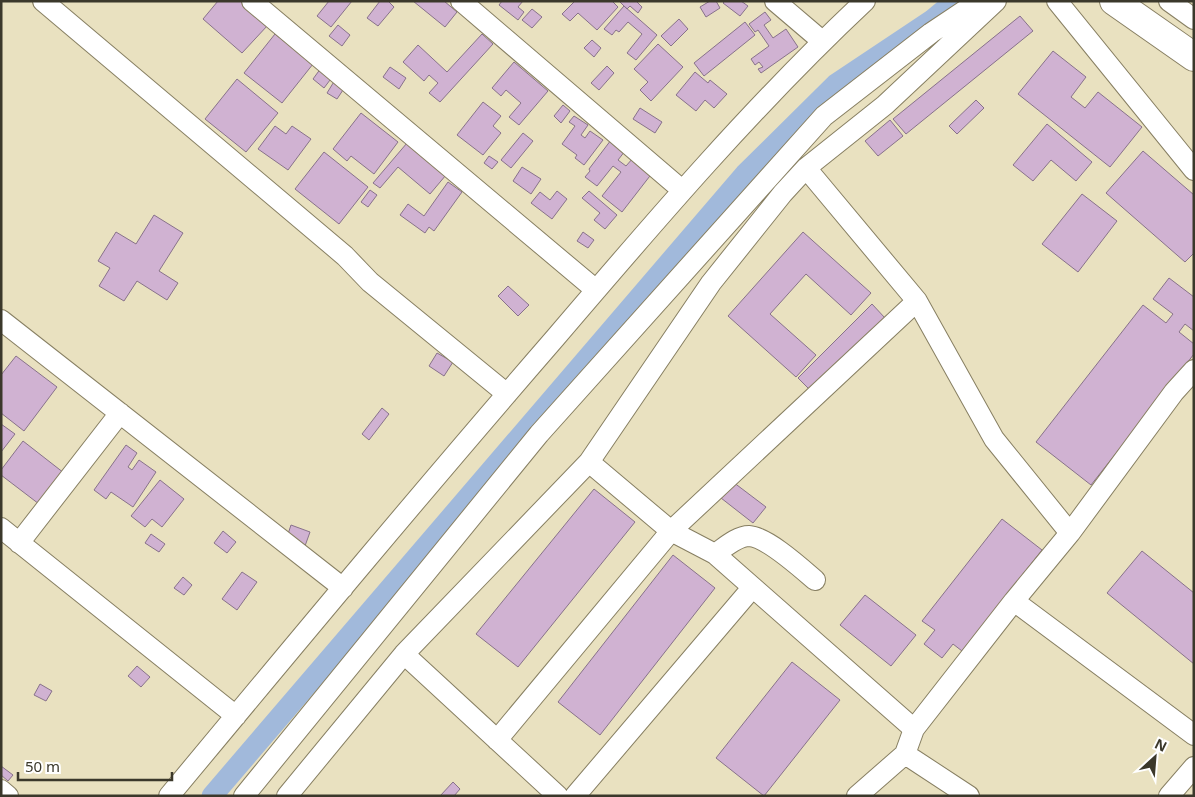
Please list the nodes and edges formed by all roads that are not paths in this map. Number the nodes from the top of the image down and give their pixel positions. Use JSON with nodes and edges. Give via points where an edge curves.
{"nodes":[{"id":1,"x":43,"y":1,"type":"edge"},
{"id":2,"x":252,"y":1,"type":"edge"},
{"id":3,"x":461,"y":1,"type":"edge"},
{"id":4,"x":775,"y":1,"type":"edge"},
{"id":5,"x":865,"y":1,"type":"edge"},
{"id":6,"x":979,"y":1,"type":"edge"},
{"id":7,"x":996,"y":1,"type":"edge"},
{"id":8,"x":1057,"y":1,"type":"edge"},
{"id":9,"x":1114,"y":1,"type":"edge"},
{"id":10,"x":1169,"y":1,"type":"edge"},
{"id":11,"x":1194,"y":19,"type":"edge"},
{"id":12,"x":822,"y":41,"type":"junction"},
{"id":13,"x":1194,"y":57,"type":"edge"},
{"id":14,"x":806,"y":168,"type":"junction"},
{"id":15,"x":1194,"y":170,"type":"edge"},
{"id":16,"x":682,"y":190,"type":"junction"},
{"id":17,"x":596,"y":290,"type":"junction"},
{"id":18,"x":916,"y":301,"type":"junction"},
{"id":19,"x":1,"y":320,"type":"edge"},
{"id":20,"x":1194,"y":370,"type":"edge"},
{"id":21,"x":507,"y":394,"type":"junction"},
{"id":22,"x":120,"y":413,"type":"junction"},
{"id":23,"x":589,"y":462,"type":"junction"},
{"id":24,"x":1,"y":528,"type":"edge"},
{"id":25,"x":670,"y":530,"type":"junction"},
{"id":26,"x":1070,"y":533,"type":"junction"},
{"id":27,"x":20,"y":542,"type":"junction"},
{"id":28,"x":715,"y":554,"type":"junction"},
{"id":29,"x":815,"y":580,"type":"dead end"},
{"id":30,"x":343,"y":588,"type":"junction"},
{"id":31,"x":752,"y":588,"type":"junction"},
{"id":32,"x":1014,"y":601,"type":"junction"},
{"id":33,"x":404,"y":654,"type":"junction"},
{"id":34,"x":236,"y":716,"type":"junction"},
{"id":35,"x":914,"y":729,"type":"junction"},
{"id":36,"x":1194,"y":735,"type":"edge"},
{"id":37,"x":497,"y":740,"type":"junction"},
{"id":38,"x":904,"y":754,"type":"junction"},
{"id":39,"x":1194,"y":767,"type":"edge"},
{"id":40,"x":1,"y":790,"type":"edge"},
{"id":41,"x":8,"y":796,"type":"edge"},
{"id":42,"x":169,"y":796,"type":"edge"},
{"id":43,"x":244,"y":796,"type":"edge"},
{"id":44,"x":287,"y":796,"type":"edge"},
{"id":45,"x":558,"y":796,"type":"edge"},
{"id":46,"x":575,"y":796,"type":"edge"},
{"id":47,"x":858,"y":796,"type":"edge"},
{"id":48,"x":969,"y":796,"type":"edge"},
{"id":49,"x":1169,"y":796,"type":"edge"}],
"edges":[{"from":1,"to":21,"type":"street","via":[[345,256],[370,282]]},
{"from":2,"to":17,"type":"street"},
{"from":3,"to":16,"type":"street"},
{"from":4,"to":12,"type":"street"},
{"from":5,"to":12,"type":"street"},
{"from":6,"to":43,"type":"street","via":[[824,116],[539,434]]},
{"from":7,"to":14,"type":"street","via":[[885,105]]},
{"from":8,"to":15,"type":"street"},
{"from":9,"to":13,"type":"main road"},
{"from":10,"to":11,"type":"street"},
{"from":12,"to":16,"type":"street"},
{"from":14,"to":18,"type":"street"},
{"from":14,"to":23,"type":"street","via":[[711,283]]},
{"from":16,"to":17,"type":"street"},
{"from":17,"to":21,"type":"street"},
{"from":18,"to":25,"type":"street"},
{"from":18,"to":26,"type":"street","via":[[994,439]]},
{"from":19,"to":22,"type":"street"},
{"from":20,"to":26,"type":"street","via":[[1174,392]]},
{"from":21,"to":30,"type":"street"},
{"from":22,"to":27,"type":"street"},
{"from":22,"to":30,"type":"street"},
{"from":23,"to":25,"type":"street"},
{"from":23,"to":33,"type":"street"},
{"from":24,"to":27,"type":"street"},
{"from":25,"to":28,"type":"street"},
{"from":25,"to":37,"type":"street"},
{"from":26,"to":32,"type":"street"},
{"from":27,"to":34,"type":"street"},
{"from":28,"to":29,"type":"street","via":[[749,536],[764,540]]},
{"from":28,"to":31,"type":"street"},
{"from":30,"to":34,"type":"street"},
{"from":31,"to":35,"type":"street"},
{"from":31,"to":46,"type":"street"},
{"from":32,"to":35,"type":"street"},
{"from":32,"to":36,"type":"street"},
{"from":33,"to":37,"type":"street"},
{"from":33,"to":44,"type":"street"},
{"from":34,"to":42,"type":"street"},
{"from":35,"to":38,"type":"street"},
{"from":37,"to":45,"type":"street"},
{"from":38,"to":47,"type":"street"},
{"from":38,"to":48,"type":"street"},
{"from":39,"to":49,"type":"street"},
{"from":40,"to":41,"type":"street"}]}
